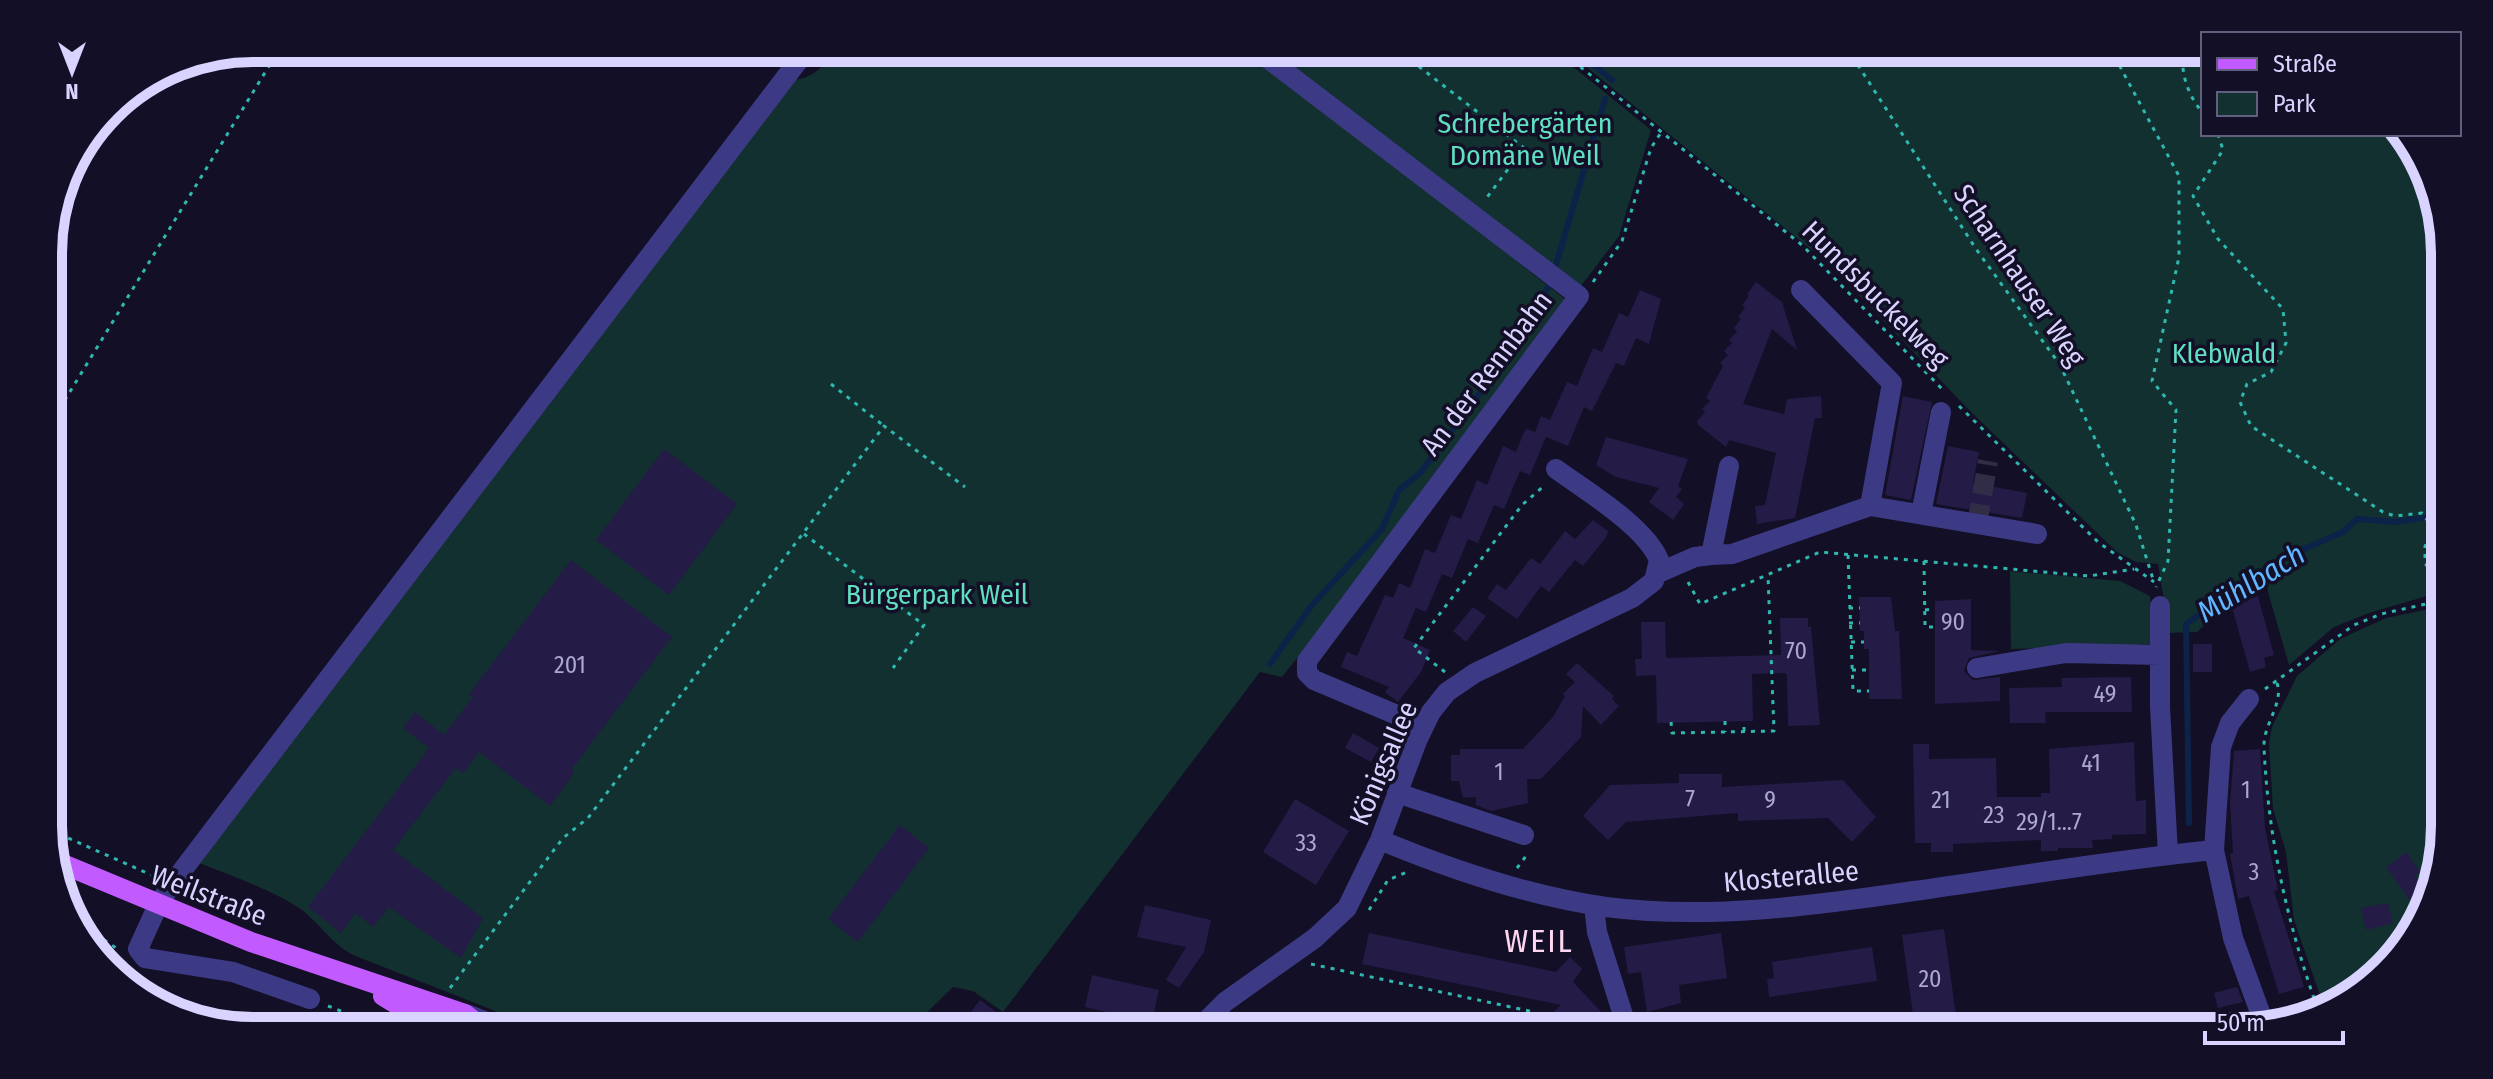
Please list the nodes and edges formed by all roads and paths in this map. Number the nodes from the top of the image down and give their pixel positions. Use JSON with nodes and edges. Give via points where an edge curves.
{"nodes":[{"id":1,"x":271,"y":62,"type":"edge"},
{"id":2,"x":797,"y":62,"type":"edge"},
{"id":3,"x":1272,"y":62,"type":"edge"},
{"id":4,"x":1413,"y":62,"type":"edge"},
{"id":5,"x":1575,"y":62,"type":"edge"},
{"id":6,"x":1856,"y":62,"type":"edge"},
{"id":7,"x":2118,"y":62,"type":"edge"},
{"id":8,"x":2183,"y":62,"type":"edge"},
{"id":9,"x":2201,"y":111,"type":"edge"},
{"id":10,"x":1662,"y":131,"type":"junction"},
{"id":11,"x":2219,"y":136,"type":"edge"},
{"id":12,"x":1473,"y":216,"type":"junction"},
{"id":13,"x":1801,"y":290,"type":"dead end"},
{"id":14,"x":1579,"y":296,"type":"junction"},
{"id":15,"x":831,"y":384,"type":"dead end"},
{"id":16,"x":62,"y":405,"type":"edge"},
{"id":17,"x":1941,"y":412,"type":"dead end"},
{"id":18,"x":884,"y":426,"type":"junction"},
{"id":19,"x":1729,"y":466,"type":"dead end"},
{"id":20,"x":1556,"y":469,"type":"joint"},
{"id":21,"x":965,"y":487,"type":"dead end"},
{"id":22,"x":1870,"y":506,"type":"junction"},
{"id":23,"x":1921,"y":514,"type":"junction"},
{"id":24,"x":2431,"y":525,"type":"edge"},
{"id":25,"x":2431,"y":532,"type":"edge"},
{"id":26,"x":803,"y":533,"type":"junction"},
{"id":27,"x":2037,"y":534,"type":"dead end"},
{"id":28,"x":1848,"y":554,"type":"junction"},
{"id":29,"x":1711,"y":555,"type":"junction"},
{"id":30,"x":1924,"y":559,"type":"junction"},
{"id":31,"x":1678,"y":565,"type":"junction"},
{"id":32,"x":2134,"y":569,"type":"junction"},
{"id":33,"x":2431,"y":569,"type":"edge"},
{"id":34,"x":1658,"y":573,"type":"junction"},
{"id":35,"x":1768,"y":576,"type":"junction"},
{"id":36,"x":2154,"y":582,"type":"joint"},
{"id":37,"x":2158,"y":597,"type":"joint"},
{"id":38,"x":2431,"y":603,"type":"edge"},
{"id":39,"x":1849,"y":608,"type":"junction"},
{"id":40,"x":1860,"y":608,"type":"dead end"},
{"id":41,"x":1935,"y":609,"type":"dead end"},
{"id":42,"x":1925,"y":610,"type":"junction"},
{"id":43,"x":1849,"y":623,"type":"junction"},
{"id":44,"x":1860,"y":623,"type":"dead end"},
{"id":45,"x":1935,"y":627,"type":"dead end"},
{"id":46,"x":1851,"y":642,"type":"junction"},
{"id":47,"x":1864,"y":642,"type":"dead end"},
{"id":48,"x":2160,"y":655,"type":"junction"},
{"id":49,"x":893,"y":668,"type":"dead end"},
{"id":50,"x":1977,"y":668,"type":"dead end"},
{"id":51,"x":1852,"y":670,"type":"junction"},
{"id":52,"x":1869,"y":670,"type":"dead end"},
{"id":53,"x":2277,"y":683,"type":"junction"},
{"id":54,"x":1457,"y":684,"type":"junction"},
{"id":55,"x":1869,"y":691,"type":"dead end"},
{"id":56,"x":2249,"y":699,"type":"joint"},
{"id":57,"x":1725,"y":721,"type":"dead end"},
{"id":58,"x":1744,"y":721,"type":"dead end"},
{"id":59,"x":1671,"y":722,"type":"dead end"},
{"id":60,"x":1685,"y":722,"type":"dead end"},
{"id":61,"x":1423,"y":726,"type":"junction"},
{"id":62,"x":1744,"y":731,"type":"junction"},
{"id":63,"x":1686,"y":732,"type":"junction"},
{"id":64,"x":1725,"y":732,"type":"junction"},
{"id":65,"x":1397,"y":793,"type":"junction"},
{"id":66,"x":1524,"y":835,"type":"joint"},
{"id":67,"x":63,"y":836,"type":"edge"},
{"id":68,"x":1380,"y":840,"type":"junction"},
{"id":69,"x":2214,"y":850,"type":"junction"},
{"id":70,"x":2168,"y":854,"type":"junction"},
{"id":71,"x":67,"y":866,"type":"edge"},
{"id":72,"x":1414,"y":874,"type":"dead end"},
{"id":73,"x":172,"y":884,"type":"junction"},
{"id":74,"x":1505,"y":884,"type":"junction"},
{"id":75,"x":158,"y":905,"type":"junction"},
{"id":76,"x":1594,"y":905,"type":"junction"},
{"id":77,"x":1363,"y":919,"type":"dead end"},
{"id":78,"x":96,"y":935,"type":"edge"},
{"id":79,"x":138,"y":949,"type":"junction"},
{"id":80,"x":1321,"y":957,"type":"dead end"},
{"id":81,"x":1311,"y":964,"type":"junction"},
{"id":82,"x":1303,"y":970,"type":"dead end"},
{"id":83,"x":346,"y":977,"type":"junction"},
{"id":84,"x":310,"y":999,"type":"joint"},
{"id":85,"x":2315,"y":1001,"type":"edge"},
{"id":86,"x":438,"y":1003,"type":"junction"},
{"id":87,"x":415,"y":1013,"type":"junction"},
{"id":88,"x":2261,"y":1016,"type":"edge"},
{"id":89,"x":356,"y":1017,"type":"edge"},
{"id":90,"x":421,"y":1017,"type":"edge"},
{"id":91,"x":438,"y":1017,"type":"edge"},
{"id":92,"x":459,"y":1017,"type":"edge"},
{"id":93,"x":1210,"y":1017,"type":"edge"},
{"id":94,"x":1540,"y":1017,"type":"edge"},
{"id":95,"x":1624,"y":1017,"type":"edge"}],
"edges":[{"from":1,"to":16,"type":"path"},
{"from":2,"to":73,"type":"street"},
{"from":3,"to":12,"type":"street","name":"An der Rennbahn"},
{"from":4,"to":12,"type":"path","via":[[1524,148]]},
{"from":5,"to":10,"type":"path","name":"Hundsbuckelweg"},
{"from":6,"to":36,"type":"path","name":"Scharnhauser Weg","via":[[1954,217],[2060,365],[2136,525]]},
{"from":7,"to":37,"type":"path","via":[[2179,176],[2179,257],[2152,381],[2176,410],[2168,561]]},
{"from":8,"to":9,"type":"path","via":[[2190,98]]},
{"from":10,"to":14,"type":"path","via":[[1651,148],[1618,249]]},
{"from":10,"to":32,"type":"path","name":"Hundsbuckelweg","via":[[1824,265],[2013,460],[2098,542]]},
{"from":11,"to":24,"type":"path","via":[[2223,150],[2193,196],[2218,239],[2283,309],[2286,343],[2271,372],[2247,384],[2240,402],[2251,426],[2383,512],[2422,513]]},
{"from":12,"to":14,"type":"street","name":"An der Rennbahn"},
{"from":13,"to":22,"type":"street","via":[[1892,383]]},
{"from":14,"to":61,"type":"street","name":"An der Rennbahn","via":[[1307,661],[1307,673],[1314,680]]},
{"from":15,"to":18,"type":"path"},
{"from":17,"to":23,"type":"street"},
{"from":18,"to":21,"type":"path"},
{"from":18,"to":26,"type":"path"},
{"from":19,"to":29,"type":"street"},
{"from":20,"to":34,"type":"street","via":[[1619,515],[1651,547],[1659,560]]},
{"from":20,"to":54,"type":"path","via":[[1538,494],[1522,505],[1414,648]]},
{"from":22,"to":23,"type":"street"},
{"from":22,"to":29,"type":"street","via":[[1732,554]]},
{"from":23,"to":27,"type":"street"},
{"from":25,"to":33,"type":"path","via":[[2425,546],[2425,564]]},
{"from":26,"to":49,"type":"path","via":[[924,625]]},
{"from":26,"to":86,"type":"path","via":[[588,818],[563,838]]},
{"from":28,"to":30,"type":"path"},
{"from":28,"to":35,"type":"path","via":[[1820,552]]},
{"from":28,"to":39,"type":"path"},
{"from":29,"to":31,"type":"street"},
{"from":30,"to":32,"type":"path","via":[[2089,576]]},
{"from":30,"to":42,"type":"path"},
{"from":31,"to":34,"type":"street"},
{"from":31,"to":35,"type":"path","via":[[1700,604]]},
{"from":32,"to":36,"type":"path","name":"Hundsbuckelweg"},
{"from":34,"to":54,"type":"street","name":"Königsallee","via":[[1632,598]]},
{"from":35,"to":62,"type":"path","via":[[1774,731]]},
{"from":37,"to":48,"type":"street"},
{"from":38,"to":53,"type":"path","via":[[2354,625]]},
{"from":39,"to":40,"type":"path"},
{"from":39,"to":43,"type":"path"},
{"from":41,"to":42,"type":"path"},
{"from":42,"to":45,"type":"path","via":[[1925,627]]},
{"from":43,"to":44,"type":"path"},
{"from":43,"to":46,"type":"path"},
{"from":46,"to":47,"type":"path"},
{"from":46,"to":51,"type":"path"},
{"from":48,"to":50,"type":"street","via":[[2066,653]]},
{"from":48,"to":70,"type":"street"},
{"from":51,"to":52,"type":"path"},
{"from":51,"to":55,"type":"path","via":[[1853,691]]},
{"from":53,"to":56,"type":"path"},
{"from":53,"to":85,"type":"path","via":[[2280,695],[2264,744],[2272,838],[2290,925]]},
{"from":54,"to":61,"type":"street","name":"Königsallee"},
{"from":56,"to":69,"type":"street","via":[[2230,723],[2221,747]]},
{"from":57,"to":64,"type":"path"},
{"from":58,"to":62,"type":"path"},
{"from":59,"to":63,"type":"path","via":[[1672,733]]},
{"from":60,"to":63,"type":"path"},
{"from":61,"to":65,"type":"street","name":"Königsallee"},
{"from":62,"to":64,"type":"path"},
{"from":63,"to":64,"type":"path"},
{"from":65,"to":66,"type":"street"},
{"from":65,"to":68,"type":"street","name":"Königsallee"},
{"from":66,"to":74,"type":"path","via":[[1530,841],[1529,854]]},
{"from":67,"to":73,"type":"path"},
{"from":68,"to":74,"type":"street","name":"Klosterallee"},
{"from":68,"to":93,"type":"street","name":"Königsallee","via":[[1358,891],[1339,917]]},
{"from":69,"to":70,"type":"street","name":"Klosterallee"},
{"from":69,"to":88,"type":"street","via":[[2237,951]]},
{"from":70,"to":76,"type":"street","name":"Klosterallee","via":[[1771,909],[1680,912]]},
{"from":71,"to":75,"type":"main road","name":"Weilstraße"},
{"from":72,"to":77,"type":"path","via":[[1392,876]]},
{"from":73,"to":75,"type":"street"},
{"from":74,"to":76,"type":"street","name":"Klosterallee"},
{"from":75,"to":79,"type":"street"},
{"from":75,"to":83,"type":"main road","name":"Weilstraße"},
{"from":76,"to":95,"type":"street","via":[[1597,932]]},
{"from":78,"to":79,"type":"path","via":[[117,949]]},
{"from":79,"to":84,"type":"street","via":[[149,960],[233,972]]},
{"from":80,"to":81,"type":"path"},
{"from":81,"to":82,"type":"path"},
{"from":81,"to":94,"type":"path"},
{"from":83,"to":86,"type":"main road","name":"Weilstraße"},
{"from":83,"to":87,"type":"main road","name":"Weilstraße"},
{"from":84,"to":89,"type":"path"},
{"from":86,"to":92,"type":"main road","name":"Weilstraße"},
{"from":87,"to":90,"type":"main road"},
{"from":87,"to":91,"type":"street","name":"Weilstraße"}]}
